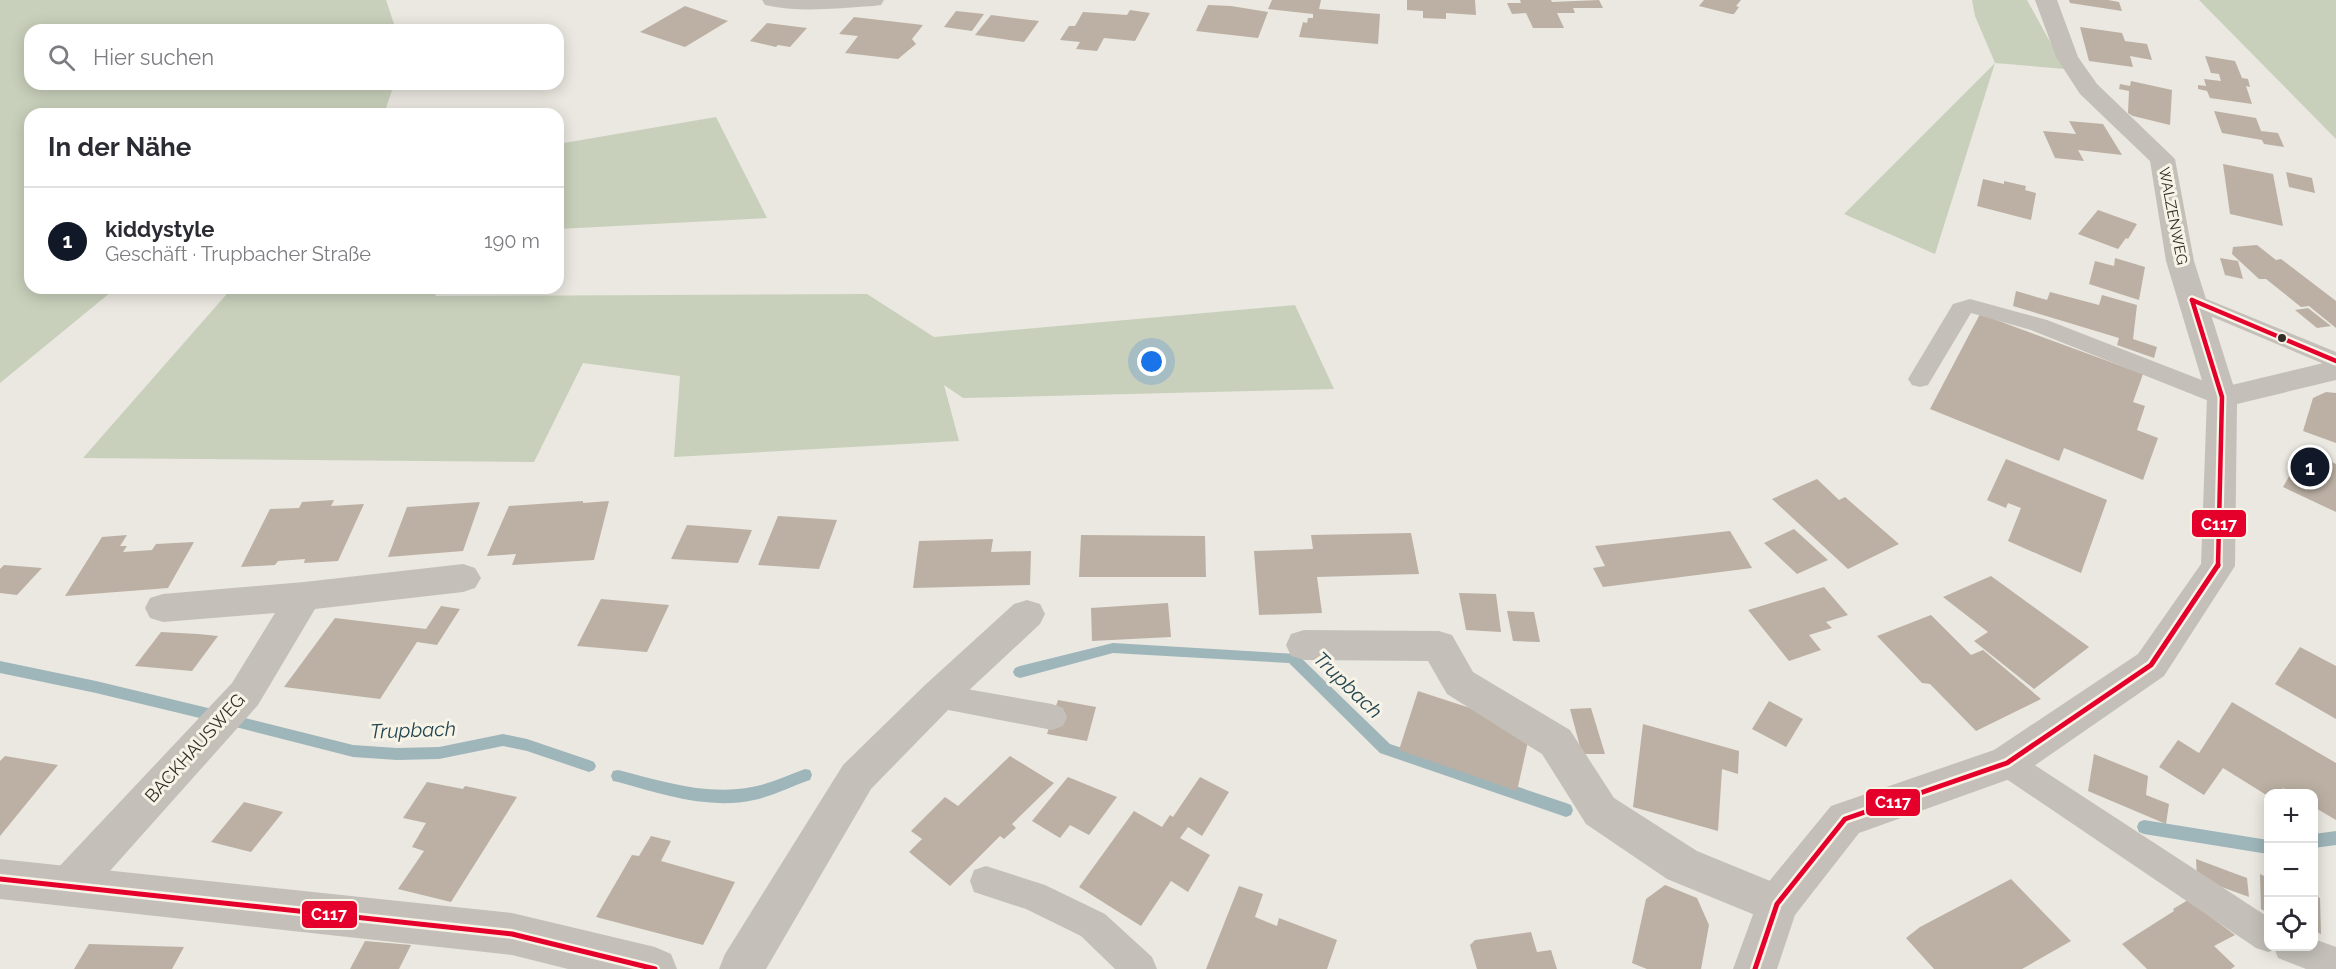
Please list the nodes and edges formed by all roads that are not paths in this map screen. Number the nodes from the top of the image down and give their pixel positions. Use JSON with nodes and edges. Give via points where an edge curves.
{"nodes":[{"id":1,"x":773,"y":0,"type":"edge"},
{"id":2,"x":873,"y":0,"type":"edge"},
{"id":3,"x":2046,"y":0,"type":"edge"},
{"id":4,"x":2192,"y":300,"type":"junction"},
{"id":5,"x":2336,"y":361,"type":"edge"},
{"id":6,"x":2336,"y":370,"type":"edge"},
{"id":7,"x":1920,"y":379,"type":"dead end"},
{"id":8,"x":2222,"y":397,"type":"junction"},
{"id":9,"x":463,"y":578,"type":"dead end"},
{"id":10,"x":304,"y":596,"type":"junction"},
{"id":11,"x":163,"y":608,"type":"dead end"},
{"id":12,"x":1027,"y":614,"type":"dead end"},
{"id":13,"x":1304,"y":645,"type":"dead end"},
{"id":14,"x":938,"y":696,"type":"junction"},
{"id":15,"x":1052,"y":717,"type":"dead end"},
{"id":16,"x":2007,"y":763,"type":"junction"},
{"id":17,"x":0,"y":879,"type":"edge"},
{"id":18,"x":986,"y":881,"type":"dead end"},
{"id":19,"x":69,"y":886,"type":"junction"},
{"id":20,"x":1777,"y":904,"type":"junction"},
{"id":21,"x":2264,"y":933,"type":"edge"},
{"id":22,"x":2303,"y":951,"type":"edge"},
{"id":23,"x":2336,"y":964,"type":"edge"},
{"id":24,"x":655,"y":969,"type":"edge"},
{"id":25,"x":741,"y":969,"type":"edge"},
{"id":26,"x":1140,"y":969,"type":"edge"},
{"id":27,"x":1755,"y":969,"type":"edge"}],
"edges":[{"from":1,"to":2,"type":"street"},
{"from":3,"to":4,"type":"street","name":"WALZENWEG","via":[[2067,57],[2088,89],[2162,159],[2180,261]]},
{"from":4,"to":5,"type":"lane"},
{"from":4,"to":8,"type":"street","name":"WALZENWEG"},
{"from":6,"to":8,"type":"street"},
{"from":7,"to":8,"type":"lane","via":[[1961,309],[1970,306],[2039,325]]},
{"from":8,"to":16,"type":"street","name":"WALZENWEG","via":[[2218,566],[2151,665]]},
{"from":9,"to":10,"type":"street"},
{"from":10,"to":11,"type":"street"},
{"from":10,"to":19,"type":"street","name":"BACKHAUSWEG","via":[[245,694]]},
{"from":12,"to":14,"type":"street"},
{"from":13,"to":20,"type":"street","via":[[1439,646],[1460,683],[1556,742],[1600,811],[1682,864]]},
{"from":14,"to":15,"type":"lane"},
{"from":14,"to":25,"type":"street","via":[[858,777]]},
{"from":16,"to":20,"type":"street","name":"WALZENWEG","via":[[1845,819]]},
{"from":16,"to":21,"type":"lane"},
{"from":17,"to":19,"type":"street"},
{"from":18,"to":26,"type":"lane","via":[[1033,896],[1093,925]]},
{"from":19,"to":24,"type":"street","via":[[512,934]]},
{"from":20,"to":27,"type":"street","name":"WALZENWEG"},
{"from":22,"to":23,"type":"lane"}]}
